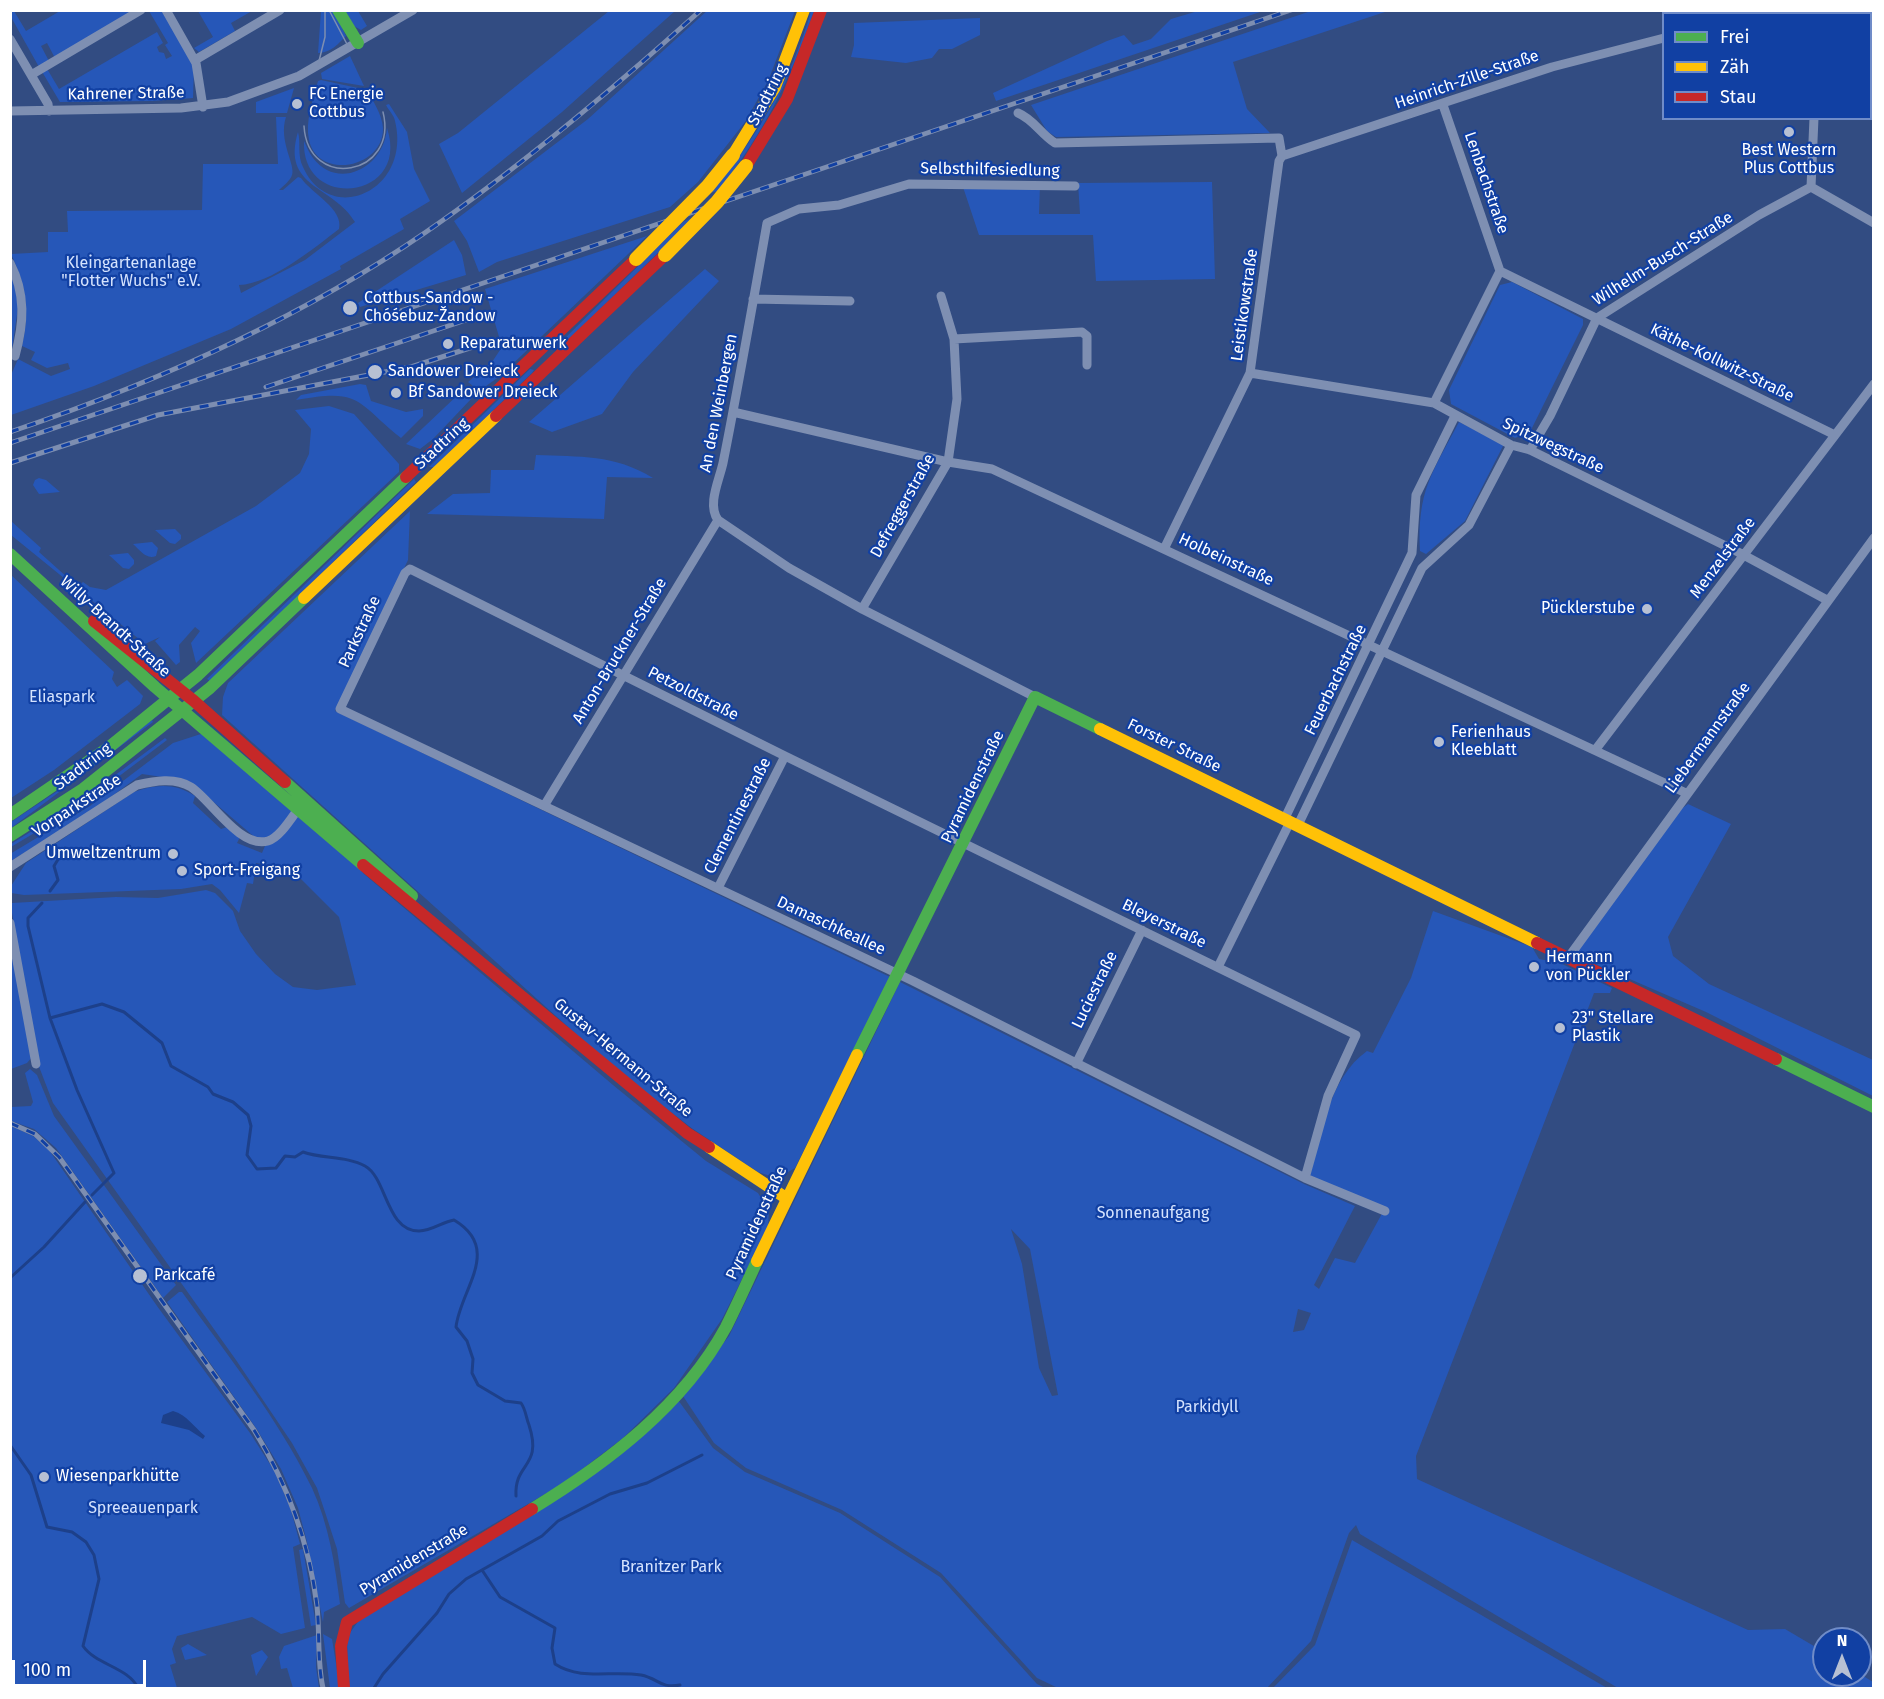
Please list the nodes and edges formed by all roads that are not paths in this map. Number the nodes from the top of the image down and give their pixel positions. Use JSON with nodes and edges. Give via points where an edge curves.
{"nodes":[{"id":1,"x":141,"y":10,"type":"edge"},
{"id":2,"x":166,"y":10,"type":"edge"},
{"id":3,"x":338,"y":10,"type":"edge"},
{"id":4,"x":414,"y":10,"type":"edge"},
{"id":5,"x":804,"y":10,"type":"edge"},
{"id":6,"x":821,"y":10,"type":"edge"},
{"id":7,"x":278,"y":11,"type":"edge"},
{"id":8,"x":10,"y":39,"type":"edge"},
{"id":9,"x":1662,"y":39,"type":"edge"},
{"id":10,"x":358,"y":44,"type":"junction"},
{"id":11,"x":195,"y":60,"type":"junction"},
{"id":12,"x":31,"y":75,"type":"junction"},
{"id":13,"x":1443,"y":105,"type":"junction"},
{"id":14,"x":203,"y":107,"type":"junction"},
{"id":15,"x":10,"y":111,"type":"edge"},
{"id":16,"x":48,"y":111,"type":"junction"},
{"id":17,"x":1018,"y":113,"type":"dead end"},
{"id":18,"x":1814,"y":120,"type":"edge"},
{"id":19,"x":1282,"y":156,"type":"junction"},
{"id":20,"x":1075,"y":186,"type":"dead end"},
{"id":21,"x":1811,"y":187,"type":"junction"},
{"id":22,"x":767,"y":223,"type":"joint"},
{"id":23,"x":1874,"y":223,"type":"edge"},
{"id":24,"x":10,"y":263,"type":"edge"},
{"id":25,"x":1500,"y":271,"type":"junction"},
{"id":26,"x":941,"y":296,"type":"dead end"},
{"id":27,"x":753,"y":299,"type":"junction"},
{"id":28,"x":850,"y":302,"type":"dead end"},
{"id":29,"x":1597,"y":318,"type":"junction"},
{"id":30,"x":954,"y":339,"type":"junction"},
{"id":31,"x":15,"y":356,"type":"dead end"},
{"id":32,"x":1087,"y":365,"type":"dead end"},
{"id":33,"x":1250,"y":372,"type":"junction"},
{"id":34,"x":1874,"y":384,"type":"edge"},
{"id":35,"x":1434,"y":402,"type":"junction"},
{"id":36,"x":733,"y":412,"type":"junction"},
{"id":37,"x":1455,"y":416,"type":"junction"},
{"id":38,"x":1835,"y":435,"type":"junction"},
{"id":39,"x":1511,"y":445,"type":"junction"},
{"id":40,"x":1530,"y":450,"type":"junction"},
{"id":41,"x":948,"y":462,"type":"junction"},
{"id":42,"x":715,"y":516,"type":"junction"},
{"id":43,"x":1874,"y":538,"type":"edge"},
{"id":44,"x":1165,"y":548,"type":"junction"},
{"id":45,"x":10,"y":554,"type":"edge"},
{"id":46,"x":1744,"y":555,"type":"junction"},
{"id":47,"x":410,"y":569,"type":"joint"},
{"id":48,"x":1827,"y":600,"type":"junction"},
{"id":49,"x":862,"y":609,"type":"junction"},
{"id":50,"x":1370,"y":645,"type":"junction"},
{"id":51,"x":1382,"y":651,"type":"junction"},
{"id":52,"x":623,"y":675,"type":"junction"},
{"id":53,"x":175,"y":694,"type":"junction"},
{"id":54,"x":1035,"y":697,"type":"junction"},
{"id":55,"x":189,"y":705,"type":"junction"},
{"id":56,"x":340,"y":710,"type":"joint"},
{"id":57,"x":1596,"y":749,"type":"junction"},
{"id":58,"x":785,"y":756,"type":"junction"},
{"id":59,"x":1686,"y":793,"type":"junction"},
{"id":60,"x":302,"y":804,"type":"junction"},
{"id":61,"x":544,"y":806,"type":"junction"},
{"id":62,"x":10,"y":815,"type":"edge"},
{"id":63,"x":1291,"y":822,"type":"junction"},
{"id":64,"x":10,"y":836,"type":"edge"},
{"id":65,"x":964,"y":843,"type":"junction"},
{"id":66,"x":10,"y":867,"type":"edge"},
{"id":67,"x":718,"y":888,"type":"junction"},
{"id":68,"x":10,"y":923,"type":"edge"},
{"id":69,"x":1142,"y":930,"type":"junction"},
{"id":70,"x":1568,"y":958,"type":"junction"},
{"id":71,"x":1218,"y":968,"type":"junction"},
{"id":72,"x":898,"y":974,"type":"junction"},
{"id":73,"x":36,"y":1064,"type":"dead end"},
{"id":74,"x":1076,"y":1064,"type":"junction"},
{"id":75,"x":1874,"y":1107,"type":"edge"},
{"id":76,"x":1305,"y":1178,"type":"junction"},
{"id":77,"x":786,"y":1198,"type":"junction"},
{"id":78,"x":1385,"y":1211,"type":"dead end"},
{"id":79,"x":344,"y":1689,"type":"edge"}],
"edges":[{"from":1,"to":12,"type":"street"},
{"from":2,"to":11,"type":"street","name":"Kahrener Straße"},
{"from":3,"to":10,"type":"main road"},
{"from":4,"to":10,"type":"street","name":"Kahrener Straße"},
{"from":5,"to":53,"type":"main road","name":"Stadtring","bridge":true,"via":[[775,87],[733,155],[708,186],[636,259]]},
{"from":6,"to":55,"type":"main road","name":"Stadtring","bridge":true,"via":[[787,99],[746,166],[717,202]]},
{"from":7,"to":11,"type":"street"},
{"from":8,"to":12,"type":"street","name":"Kahrener Straße"},
{"from":9,"to":13,"type":"street","name":"Heinrich-Zille-Straße","via":[[1552,67]]},
{"from":10,"to":14,"type":"street","name":"Kahrener Straße","via":[[272,88]]},
{"from":11,"to":14,"type":"street","name":"Kahrener Straße"},
{"from":12,"to":16,"type":"street","name":"Kahrener Straße"},
{"from":13,"to":19,"type":"street","name":"Heinrich-Zille-Straße"},
{"from":13,"to":25,"type":"street","name":"Lenbachstraße"},
{"from":14,"to":16,"type":"street","name":"Kahrener Straße"},
{"from":15,"to":16,"type":"street","name":"Kahrener Straße"},
{"from":17,"to":19,"type":"street","name":"Selbsthilfesiedlung","via":[[1029,117],[1039,132],[1055,143],[1279,138]]},
{"from":18,"to":21,"type":"street"},
{"from":19,"to":33,"type":"street","name":"Leistikowstraße"},
{"from":20,"to":22,"type":"street","name":"Selbsthilfesiedlung","via":[[909,184],[839,205],[799,209]]},
{"from":21,"to":23,"type":"street"},
{"from":21,"to":29,"type":"street","name":"Wilhelm-Busch-Straße","via":[[1759,215]]},
{"from":22,"to":27,"type":"street","name":"An den Weinbergen"},
{"from":24,"to":31,"type":"street","via":[[20,282],[23,304]]},
{"from":25,"to":29,"type":"street"},
{"from":25,"to":35,"type":"street"},
{"from":26,"to":30,"type":"street","name":"Defreggerstraße"},
{"from":27,"to":28,"type":"street"},
{"from":27,"to":36,"type":"street","name":"An den Weinbergen"},
{"from":29,"to":38,"type":"street","name":"Käthe-Kollwitz-Straße"},
{"from":29,"to":40,"type":"street","name":"Wilhelm-Busch-Straße"},
{"from":30,"to":32,"type":"street","via":[[1083,332],[1087,336]]},
{"from":30,"to":41,"type":"street","name":"Defreggerstraße","via":[[957,399]]},
{"from":33,"to":35,"type":"street","name":"Spitzwegstraße"},
{"from":33,"to":44,"type":"street","name":"Leistikowstraße"},
{"from":34,"to":38,"type":"street","name":"Menzelstraße"},
{"from":35,"to":37,"type":"street","name":"Spitzwegstraße"},
{"from":36,"to":41,"type":"street","name":"Holbeinstraße"},
{"from":36,"to":42,"type":"street","name":"An den Weinbergen"},
{"from":37,"to":39,"type":"street","name":"Spitzwegstraße"},
{"from":37,"to":50,"type":"street","name":"Feuerbachstraße","via":[[1416,495],[1412,553]]},
{"from":38,"to":46,"type":"street","name":"Menzelstraße"},
{"from":39,"to":40,"type":"street","name":"Spitzwegstraße"},
{"from":39,"to":51,"type":"street","name":"Feuerbachstraße","via":[[1469,525],[1422,568]]},
{"from":40,"to":46,"type":"street","name":"Spitzwegstraße"},
{"from":41,"to":44,"type":"street","name":"Holbeinstraße","via":[[992,469]]},
{"from":41,"to":49,"type":"street","name":"Defreggerstraße"},
{"from":42,"to":49,"type":"street","name":"Forster Straße","via":[[789,568]]},
{"from":42,"to":52,"type":"street","name":"Anton-Bruckner-Straße"},
{"from":43,"to":48,"type":"street","name":"Liebermannstraße"},
{"from":44,"to":50,"type":"street","name":"Holbeinstraße"},
{"from":45,"to":53,"type":"main road","name":"Willy-Brandt-Straße"},
{"from":46,"to":48,"type":"street","name":"Spitzwegstraße"},
{"from":46,"to":57,"type":"street","name":"Menzelstraße"},
{"from":47,"to":52,"type":"street","name":"Petzoldstraße"},
{"from":47,"to":56,"type":"street","name":"Parkstraße"},
{"from":48,"to":59,"type":"street","name":"Liebermannstraße"},
{"from":49,"to":54,"type":"street","name":"Forster Straße"},
{"from":50,"to":51,"type":"street","name":"Holbeinstraße"},
{"from":50,"to":63,"type":"street","name":"Feuerbachstraße"},
{"from":51,"to":57,"type":"street","name":"Holbeinstraße"},
{"from":51,"to":63,"type":"street","name":"Feuerbachstraße"},
{"from":52,"to":58,"type":"street","name":"Petzoldstraße"},
{"from":52,"to":61,"type":"street","name":"Anton-Bruckner-Straße"},
{"from":53,"to":55,"type":"main road","name":"Willy-Brandt-Straße"},
{"from":53,"to":62,"type":"main road","name":"Stadtring","via":[[108,748]]},
{"from":54,"to":63,"type":"main road","name":"Forster Straße"},
{"from":54,"to":65,"type":"main road","name":"Pyramidenstraße"},
{"from":55,"to":60,"type":"main road","name":"Gustav-Hermann-Straße"},
{"from":55,"to":64,"type":"main road","name":"Stadtring","via":[[83,789]]},
{"from":56,"to":61,"type":"street","name":"Damaschkeallee"},
{"from":57,"to":59,"type":"street","name":"Holbeinstraße"},
{"from":58,"to":65,"type":"street","name":"Petzoldstraße"},
{"from":58,"to":67,"type":"street","name":"Clementinestraße"},
{"from":59,"to":70,"type":"street","name":"Liebermannstraße"},
{"from":60,"to":66,"type":"street","name":"Vorparkstraße","via":[[275,836],[256,842],[239,833],[190,787],[153,781],[137,785]]},
{"from":60,"to":77,"type":"main road","name":"Gustav-Hermann-Straße","via":[[687,1133]]},
{"from":61,"to":67,"type":"street","name":"Damaschkeallee"},
{"from":63,"to":70,"type":"main road","name":"Forster Straße"},
{"from":63,"to":71,"type":"street","name":"Feuerbachstraße"},
{"from":65,"to":69,"type":"street","name":"Bleyerstraße"},
{"from":65,"to":72,"type":"main road","name":"Pyramidenstraße"},
{"from":67,"to":72,"type":"street","name":"Damaschkeallee"},
{"from":68,"to":73,"type":"street"},
{"from":69,"to":71,"type":"street","name":"Bleyerstraße"},
{"from":69,"to":74,"type":"street","name":"Luciestraße"},
{"from":70,"to":75,"type":"main road","name":"Forster Straße"},
{"from":71,"to":76,"type":"street","name":"Bleyerstraße","via":[[1356,1035],[1328,1096]]},
{"from":72,"to":74,"type":"street","name":"Damaschkeallee"},
{"from":72,"to":77,"type":"main road","name":"Pyramidenstraße"},
{"from":74,"to":76,"type":"street","name":"Damaschkeallee"},
{"from":76,"to":78,"type":"street","name":"Damaschkeallee"},
{"from":77,"to":79,"type":"main road","name":"Pyramidenstraße","via":[[725,1328],[701,1364],[648,1425],[568,1487],[347,1622],[341,1646]]}]}
